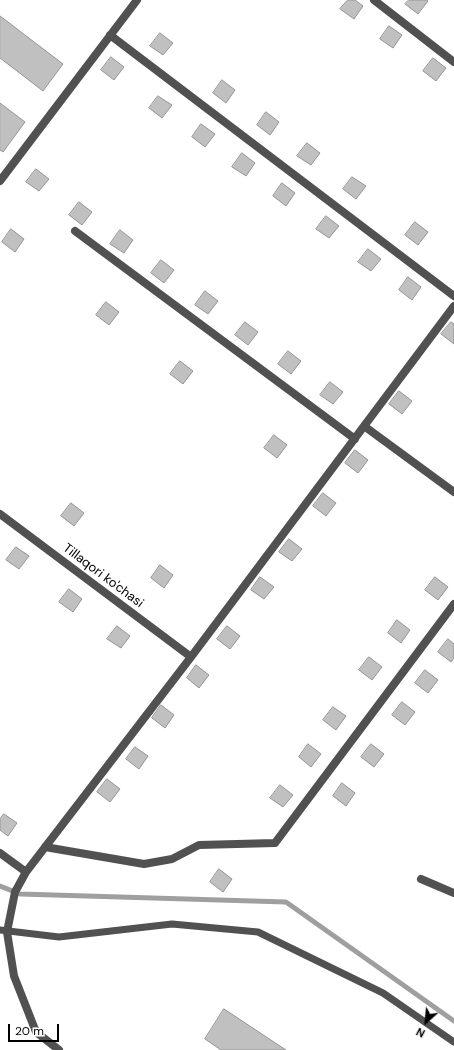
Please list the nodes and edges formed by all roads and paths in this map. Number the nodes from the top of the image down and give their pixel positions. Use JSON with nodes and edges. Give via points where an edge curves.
{"nodes":[{"id":1,"x":137,"y":0,"type":"edge"},
{"id":2,"x":374,"y":0,"type":"edge"},
{"id":3,"x":110,"y":35,"type":"junction"},
{"id":4,"x":454,"y":62,"type":"edge"},
{"id":5,"x":0,"y":181,"type":"edge"},
{"id":6,"x":75,"y":231,"type":"dead end"},
{"id":7,"x":454,"y":296,"type":"edge"},
{"id":8,"x":454,"y":306,"type":"edge"},
{"id":9,"x":364,"y":426,"type":"junction"},
{"id":10,"x":355,"y":439,"type":"junction"},
{"id":11,"x":454,"y":492,"type":"edge"},
{"id":12,"x":0,"y":514,"type":"edge"},
{"id":13,"x":454,"y":604,"type":"edge"},
{"id":14,"x":191,"y":657,"type":"junction"},
{"id":15,"x":45,"y":847,"type":"junction"},
{"id":16,"x":0,"y":853,"type":"edge"},
{"id":17,"x":26,"y":872,"type":"junction"},
{"id":18,"x":421,"y":879,"type":"dead end"},
{"id":19,"x":454,"y":893,"type":"edge"},
{"id":20,"x":3,"y":931,"type":"edge"},
{"id":21,"x":454,"y":1042,"type":"edge"},
{"id":22,"x":59,"y":1050,"type":"edge"}],
"edges":[{"from":1,"to":3,"type":"street"},
{"from":2,"to":4,"type":"street"},
{"from":3,"to":5,"type":"street"},
{"from":3,"to":7,"type":"street"},
{"from":6,"to":10,"type":"street"},
{"from":8,"to":9,"type":"street"},
{"from":9,"to":10,"type":"street"},
{"from":9,"to":11,"type":"street"},
{"from":10,"to":14,"type":"street"},
{"from":12,"to":14,"type":"street","name":"Tillaqori ko'chasi"},
{"from":13,"to":15,"type":"street","via":[[274,843],[199,845],[172,859],[144,864]]},
{"from":14,"to":15,"type":"street"},
{"from":15,"to":17,"type":"street"},
{"from":16,"to":17,"type":"street"},
{"from":17,"to":20,"type":"street","via":[[15,892]]},
{"from":18,"to":19,"type":"street"},
{"from":20,"to":21,"type":"lane","via":[[59,938],[172,924],[258,932],[383,993]]},
{"from":20,"to":22,"type":"street","via":[[14,976],[36,1032]]}]}
